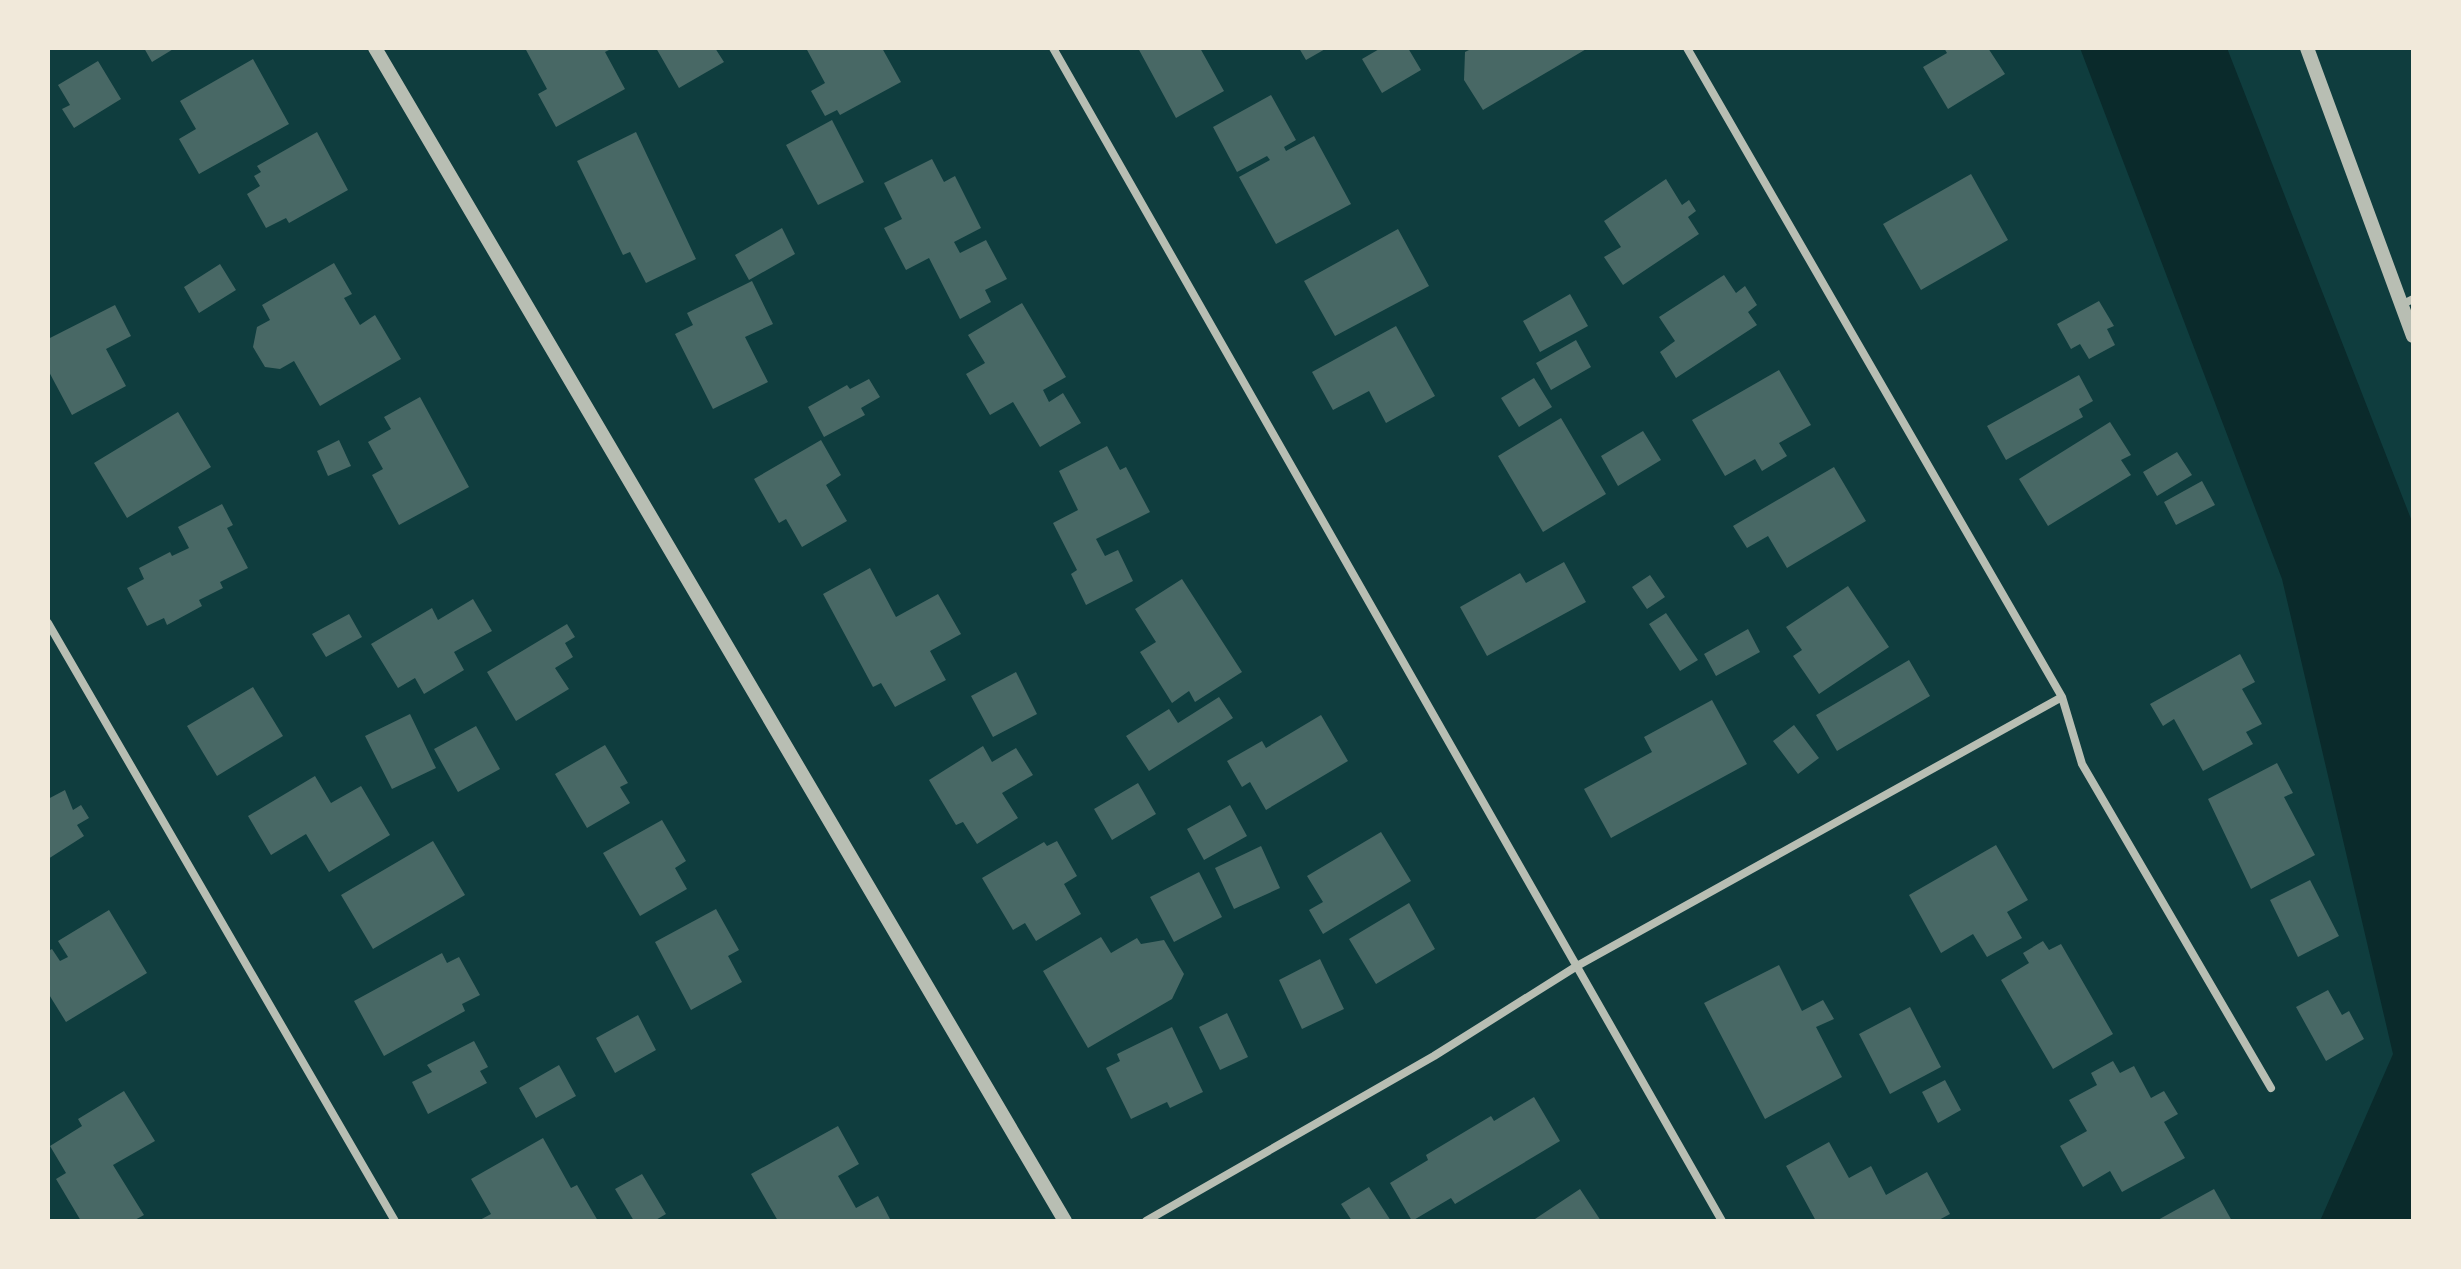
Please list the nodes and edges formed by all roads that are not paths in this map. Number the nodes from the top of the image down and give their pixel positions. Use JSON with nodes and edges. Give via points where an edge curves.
{"nodes":[{"id":1,"x":375,"y":48,"type":"edge"},
{"id":2,"x":1053,"y":48,"type":"edge"},
{"id":3,"x":1687,"y":48,"type":"edge"},
{"id":4,"x":2307,"y":48,"type":"edge"},
{"id":5,"x":2407,"y":302,"type":"edge"},
{"id":6,"x":2413,"y":336,"type":"edge"},
{"id":7,"x":48,"y":623,"type":"edge"},
{"id":8,"x":2062,"y":697,"type":"junction"},
{"id":9,"x":1577,"y":966,"type":"junction"},
{"id":10,"x":2271,"y":1088,"type":"dead end"},
{"id":11,"x":395,"y":1221,"type":"edge"},
{"id":12,"x":1065,"y":1221,"type":"edge"},
{"id":13,"x":1146,"y":1221,"type":"edge"},
{"id":14,"x":1722,"y":1221,"type":"edge"}],
"edges":[{"from":1,"to":12,"type":"street"},
{"from":2,"to":9,"type":"street"},
{"from":3,"to":8,"type":"street"},
{"from":4,"to":5,"type":"street"},
{"from":5,"to":6,"type":"street"},
{"from":7,"to":11,"type":"street"},
{"from":8,"to":9,"type":"street"},
{"from":8,"to":10,"type":"street","via":[[2082,764]]},
{"from":9,"to":13,"type":"street","via":[[1434,1056]]},
{"from":9,"to":14,"type":"street"}]}
